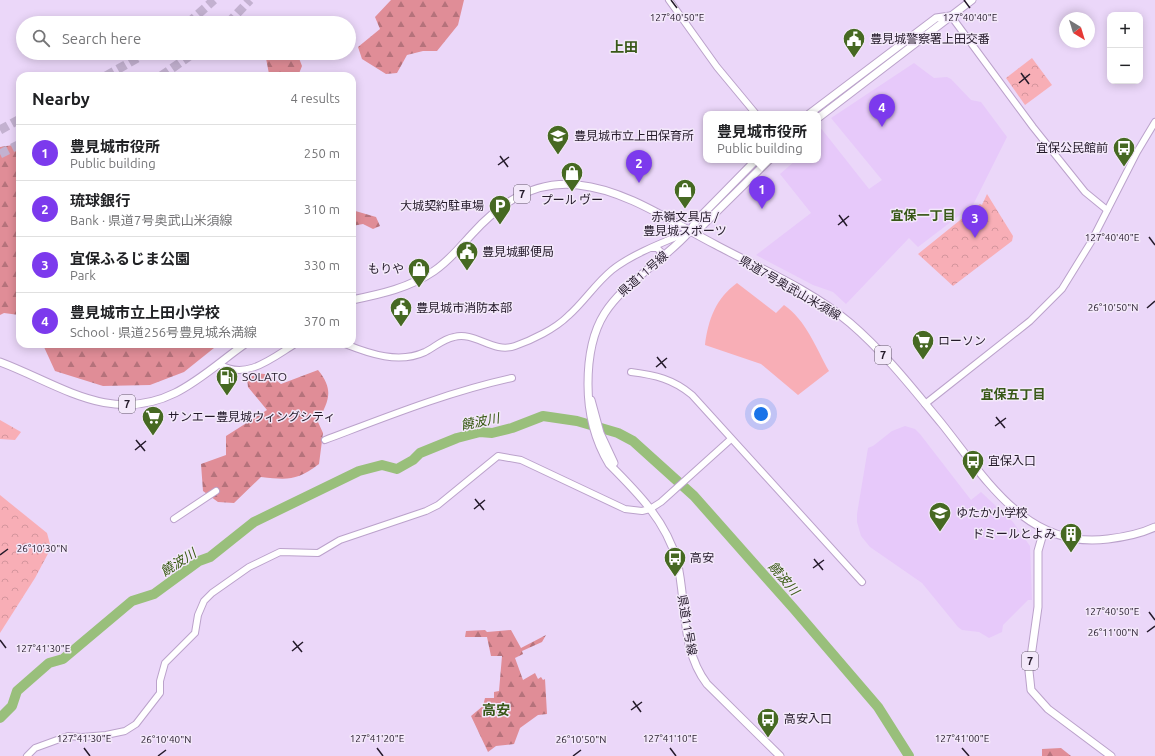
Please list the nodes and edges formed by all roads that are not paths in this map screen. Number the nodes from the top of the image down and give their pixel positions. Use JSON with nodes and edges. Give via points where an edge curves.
{"nodes":[{"id":1,"x":669,"y":0,"type":"edge"},
{"id":2,"x":972,"y":0,"type":"edge"},
{"id":3,"x":951,"y":16,"type":"junction"},
{"id":4,"x":754,"y":111,"type":"edge"},
{"id":5,"x":813,"y":111,"type":"edge"},
{"id":6,"x":821,"y":116,"type":"edge"},
{"id":7,"x":1155,"y":122,"type":"edge"},
{"id":8,"x":753,"y":163,"type":"edge"},
{"id":9,"x":766,"y":163,"type":"edge"},
{"id":10,"x":1107,"y":210,"type":"junction"},
{"id":11,"x":689,"y":231,"type":"junction"},
{"id":12,"x":652,"y":248,"type":"junction"},
{"id":13,"x":658,"y":260,"type":"junction"},
{"id":14,"x":356,"y":299,"type":"edge"},
{"id":15,"x":240,"y":348,"type":"edge"},
{"id":16,"x":289,"y":348,"type":"edge"},
{"id":17,"x":356,"y":348,"type":"edge"},
{"id":18,"x":0,"y":362,"type":"edge"},
{"id":19,"x":219,"y":364,"type":"junction"},
{"id":20,"x":631,"y":372,"type":"dead end"},
{"id":21,"x":512,"y":378,"type":"dead end"},
{"id":22,"x":925,"y":404,"type":"junction"},
{"id":23,"x":731,"y":439,"type":"junction"},
{"id":24,"x":324,"y":440,"type":"dead end"},
{"id":25,"x":216,"y":490,"type":"dead end"},
{"id":26,"x":650,"y":509,"type":"junction"},
{"id":27,"x":174,"y":519,"type":"dead end"},
{"id":28,"x":1155,"y":527,"type":"edge"},
{"id":29,"x":1044,"y":530,"type":"junction"},
{"id":30,"x":862,"y":582,"type":"dead end"},
{"id":31,"x":27,"y":756,"type":"edge"},
{"id":32,"x":780,"y":756,"type":"edge"},
{"id":33,"x":1111,"y":756,"type":"edge"}],
"edges":[{"from":1,"to":4,"type":"street","via":[[717,67]]},
{"from":2,"to":3,"type":"main road"},
{"from":3,"to":5,"type":"main road","via":[[936,18]]},
{"from":3,"to":6,"type":"main road"},
{"from":3,"to":10,"type":"street","via":[[1085,192]]},
{"from":7,"to":10,"type":"street"},
{"from":8,"to":11,"type":"main road"},
{"from":9,"to":11,"type":"main road","via":[[699,229]]},
{"from":10,"to":22,"type":"street","via":[[1070,279],[1053,300]]},
{"from":11,"to":12,"type":"street"},
{"from":11,"to":13,"type":"main road","name":"県道11号線"},
{"from":11,"to":14,"type":"main road","name":"県道7号奥武山米須線","number":"7","via":[[639,205],[602,190],[570,184],[546,186],[520,194],[503,205],[448,260],[426,276],[391,291]]},
{"from":11,"to":22,"type":"main road","name":"県道7号奥武山米須線","number":"7","via":[[840,315],[886,358]]},
{"from":12,"to":13,"type":"street","via":[[657,248],[661,252]]},
{"from":12,"to":17,"type":"street","via":[[614,269],[563,321],[515,346],[501,348],[469,337],[457,336],[419,354],[403,357],[370,353]]},
{"from":13,"to":26,"type":"main road","name":"県道11号線","via":[[622,291],[600,320],[590,351],[588,390],[592,413],[609,459]]},
{"from":15,"to":19,"type":"main road","number":"7"},
{"from":16,"to":19,"type":"street","via":[[250,369],[229,369]]},
{"from":18,"to":19,"type":"main road","number":"7","via":[[80,398],[121,405],[164,398]]},
{"from":20,"to":23,"type":"street","via":[[659,376],[677,384],[695,399]]},
{"from":21,"to":24,"type":"street","via":[[431,400]]},
{"from":22,"to":29,"type":"main road","name":"県道7号奥武山米須線","number":"7","via":[[1003,500]]},
{"from":23,"to":26,"type":"street"},
{"from":23,"to":30,"type":"street"},
{"from":25,"to":27,"type":"street"},
{"from":26,"to":31,"type":"street","via":[[625,509],[521,460],[498,456],[438,505],[426,511],[340,540],[318,553],[280,552],[238,574],[204,601],[198,615],[195,634],[165,663],[160,693],[136,724],[106,735],[68,736],[35,748]]},
{"from":26,"to":32,"type":"main road","name":"県道11号線","via":[[664,530],[676,561],[690,650],[696,667],[707,684]]},
{"from":28,"to":29,"type":"main road","number":"7","via":[[1128,536],[1096,540],[1074,539]]},
{"from":29,"to":33,"type":"main road","number":"7","via":[[1038,551],[1038,607],[1029,672],[1031,690],[1048,709]]}]}
